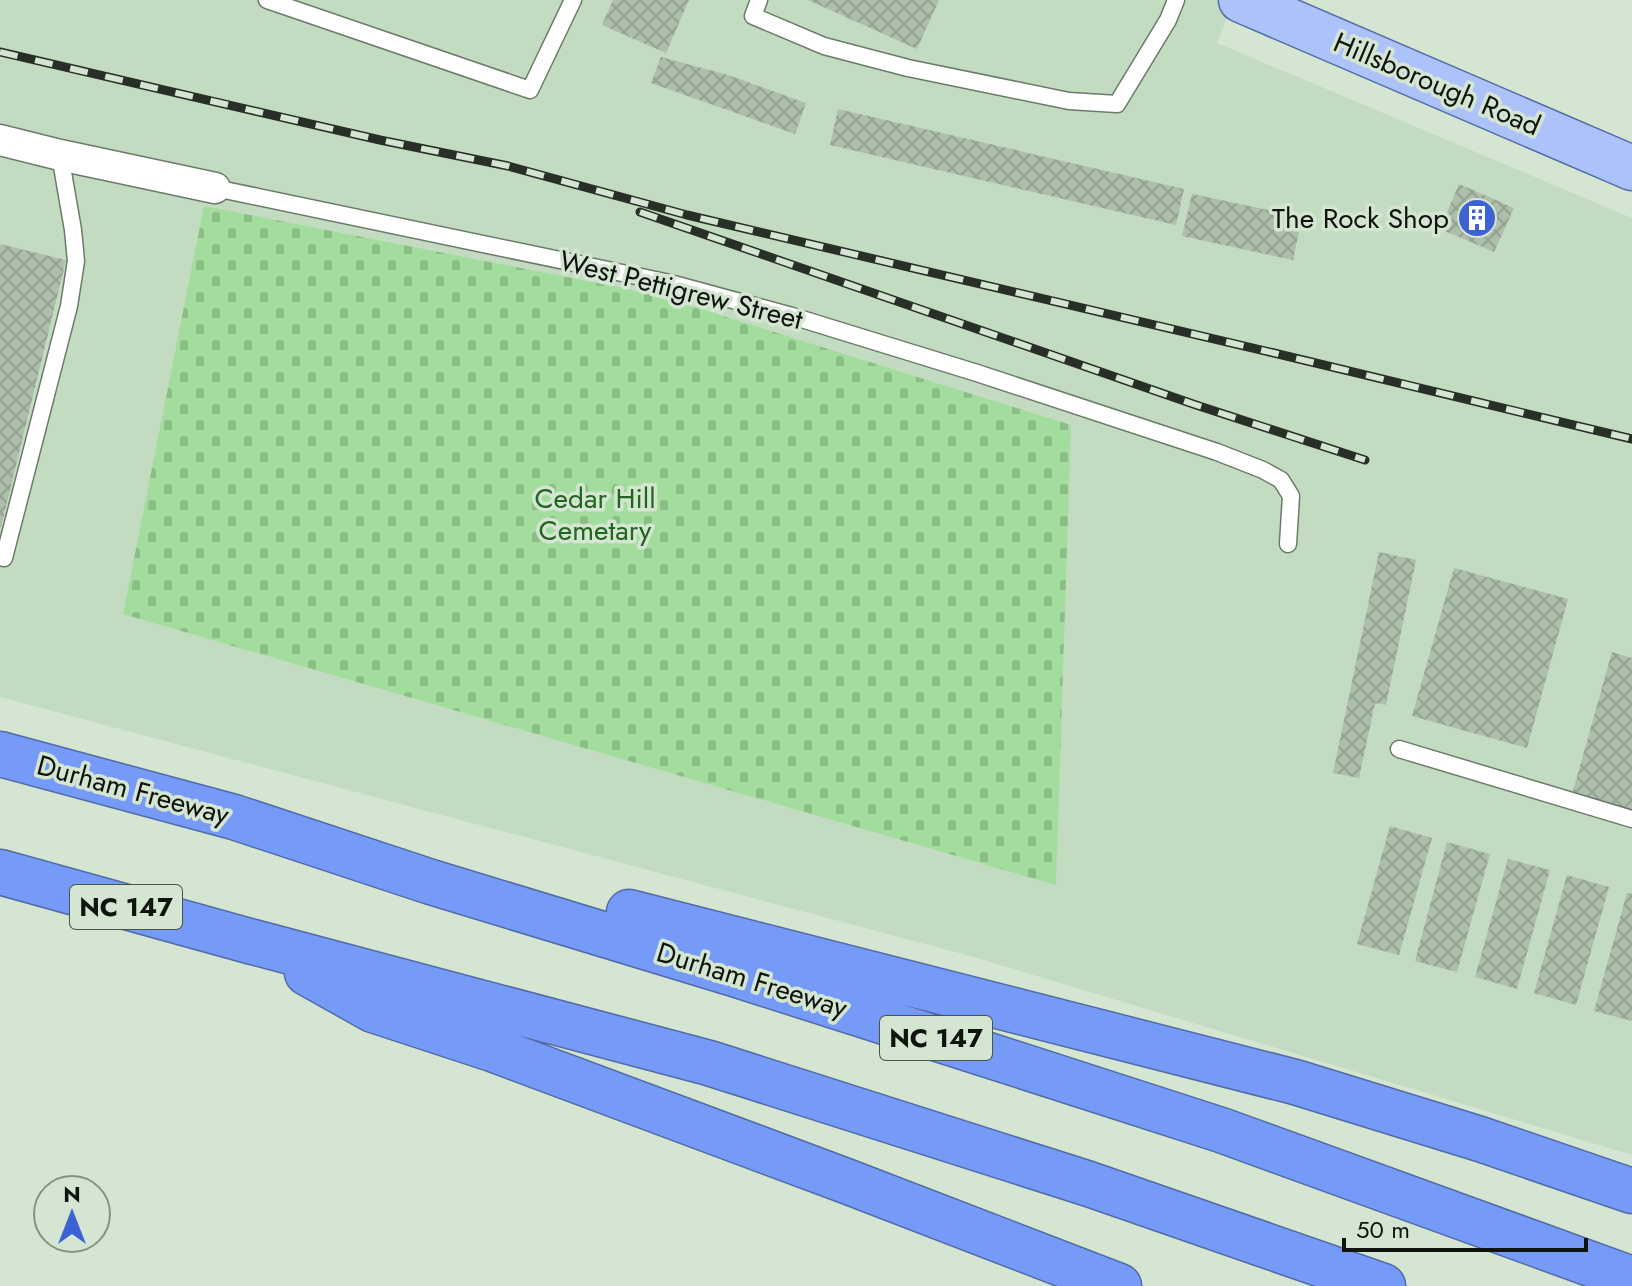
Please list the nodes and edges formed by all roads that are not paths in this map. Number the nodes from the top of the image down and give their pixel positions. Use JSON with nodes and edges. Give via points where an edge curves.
{"nodes":[{"id":1,"x":267,"y":0,"type":"edge"},
{"id":2,"x":573,"y":0,"type":"edge"},
{"id":3,"x":759,"y":0,"type":"edge"},
{"id":4,"x":1176,"y":0,"type":"edge"},
{"id":5,"x":1241,"y":0,"type":"edge"},
{"id":6,"x":0,"y":140,"type":"edge"},
{"id":7,"x":60,"y":155,"type":"junction"},
{"id":8,"x":1632,"y":168,"type":"edge"},
{"id":9,"x":215,"y":188,"type":"joint"},
{"id":10,"x":1288,"y":544,"type":"dead end"},
{"id":11,"x":4,"y":558,"type":"dead end"},
{"id":12,"x":1399,"y":749,"type":"dead end"},
{"id":13,"x":0,"y":754,"type":"edge"},
{"id":14,"x":234,"y":817,"type":"junction"},
{"id":15,"x":1632,"y":819,"type":"edge"},
{"id":16,"x":0,"y":872,"type":"edge"},
{"id":17,"x":253,"y":942,"type":"junction"},
{"id":18,"x":1632,"y":1191,"type":"edge"},
{"id":19,"x":1632,"y":1279,"type":"edge"},
{"id":20,"x":1119,"y":1286,"type":"edge"},
{"id":21,"x":1383,"y":1286,"type":"edge"}],
"edges":[{"from":1,"to":2,"type":"lane","via":[[530,90]]},
{"from":3,"to":4,"type":"lane","via":[[753,16],[824,46],[1069,101],[1117,104]]},
{"from":5,"to":8,"type":"main road","name":"Hillsborough Road"},
{"from":6,"to":7,"type":"street","name":"West Pettigrew Street"},
{"from":7,"to":9,"type":"street","name":"West Pettigrew Street"},
{"from":7,"to":11,"type":"lane","via":[[76,261]]},
{"from":9,"to":10,"type":"lane","name":"West Pettigrew Street","via":[[670,283],[792,316],[1217,452],[1281,480],[1291,496]]},
{"from":12,"to":15,"type":"lane"},
{"from":13,"to":14,"type":"highway","name":"Durham Freeway","number":"NC 147"},
{"from":14,"to":18,"type":"highway","via":[[448,864],[1295,1082]]},
{"from":14,"to":19,"type":"highway","name":"Durham Freeway","number":"NC 147","via":[[1221,1130]]},
{"from":16,"to":17,"type":"highway","number":"NC 147"},
{"from":17,"to":20,"type":"highway","via":[[373,1010],[552,1071]]},
{"from":17,"to":21,"type":"highway","number":"NC 147","via":[[709,1063],[1089,1184]]}]}
